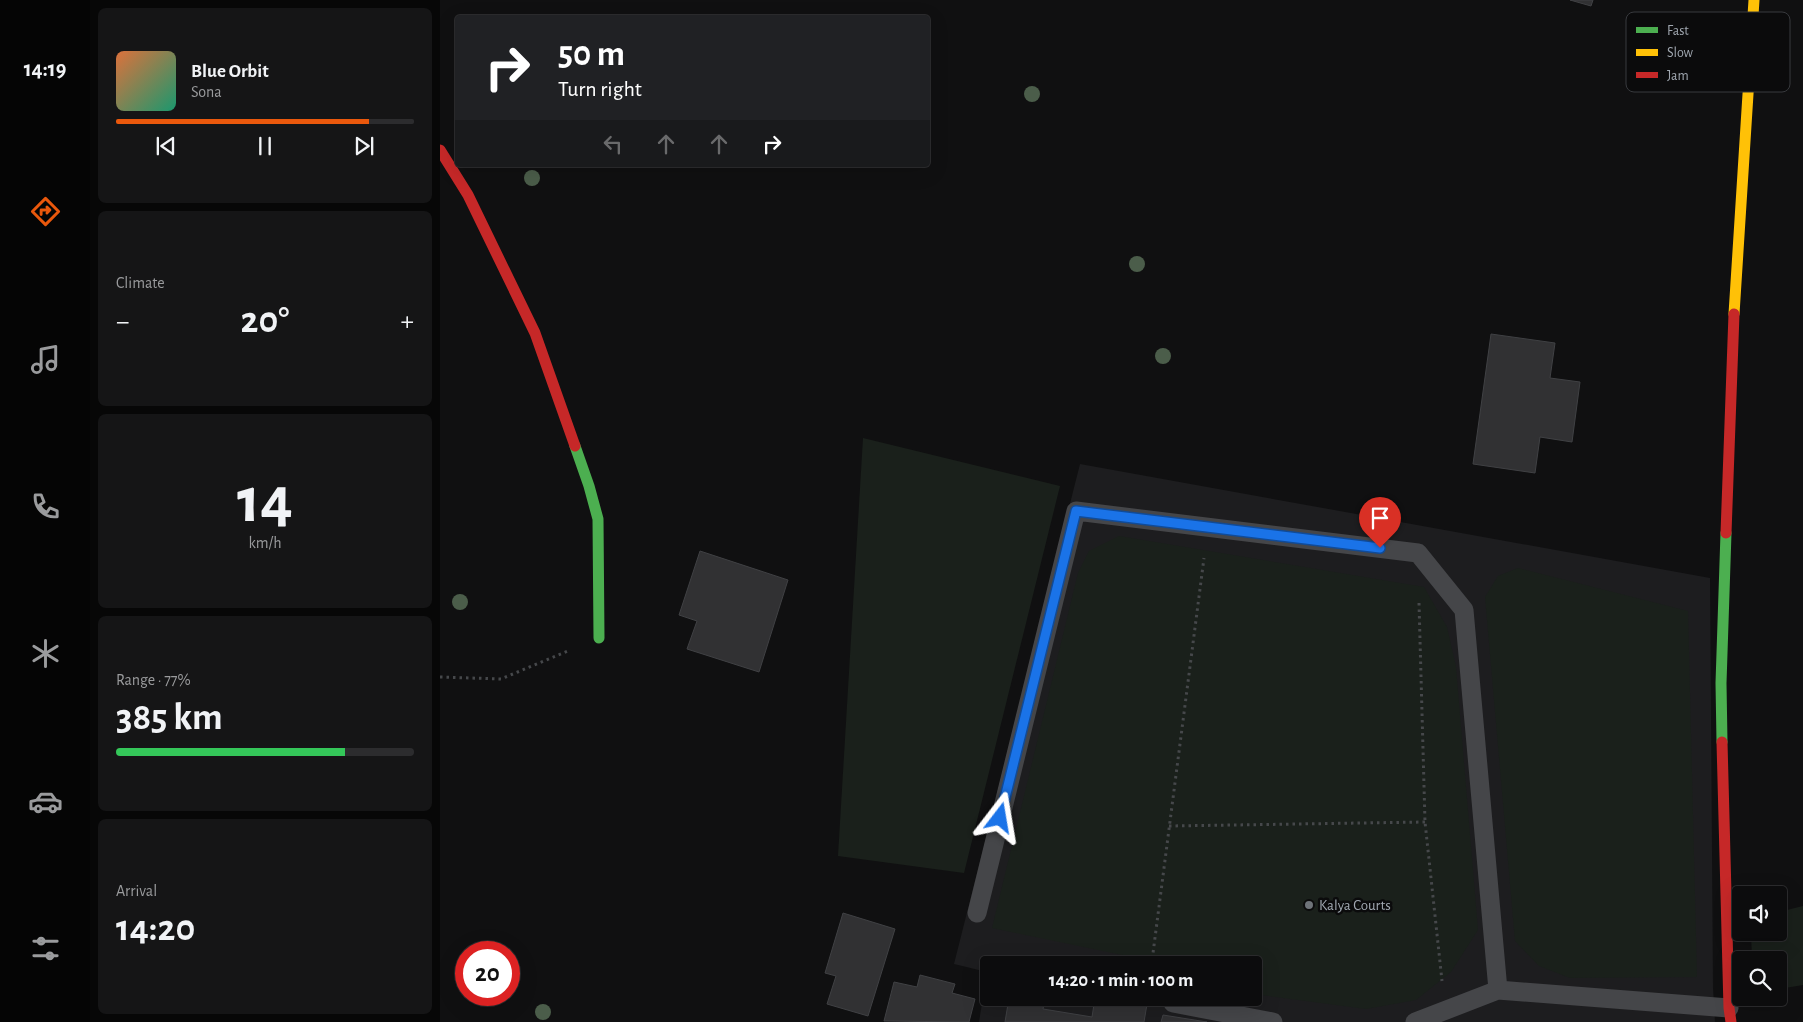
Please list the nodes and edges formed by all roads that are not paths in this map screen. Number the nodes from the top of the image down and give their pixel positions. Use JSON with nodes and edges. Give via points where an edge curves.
{"nodes":[{"id":1,"x":1748,"y":92,"type":"edge"},
{"id":2,"x":440,"y":150,"type":"edge"},
{"id":3,"x":599,"y":638,"type":"road end"},
{"id":4,"x":977,"y":913,"type":"dead end"},
{"id":5,"x":1498,"y":990,"type":"junction"},
{"id":6,"x":1189,"y":1006,"type":"edge"},
{"id":7,"x":1730,"y":1015,"type":"edge"},
{"id":8,"x":1273,"y":1022,"type":"edge"},
{"id":9,"x":1415,"y":1022,"type":"edge"}],
"edges":[{"from":1,"to":7,"type":"street","via":[[1735,299],[1721,683]]},
{"from":2,"to":3,"type":"street","via":[[468,195],[535,333],[588,486],[598,519]]},
{"from":4,"to":5,"type":"lane","via":[[1076,511],[1418,552],[1464,610]]},
{"from":5,"to":7,"type":"lane"},
{"from":5,"to":9,"type":"lane"},
{"from":6,"to":8,"type":"lane"}]}
